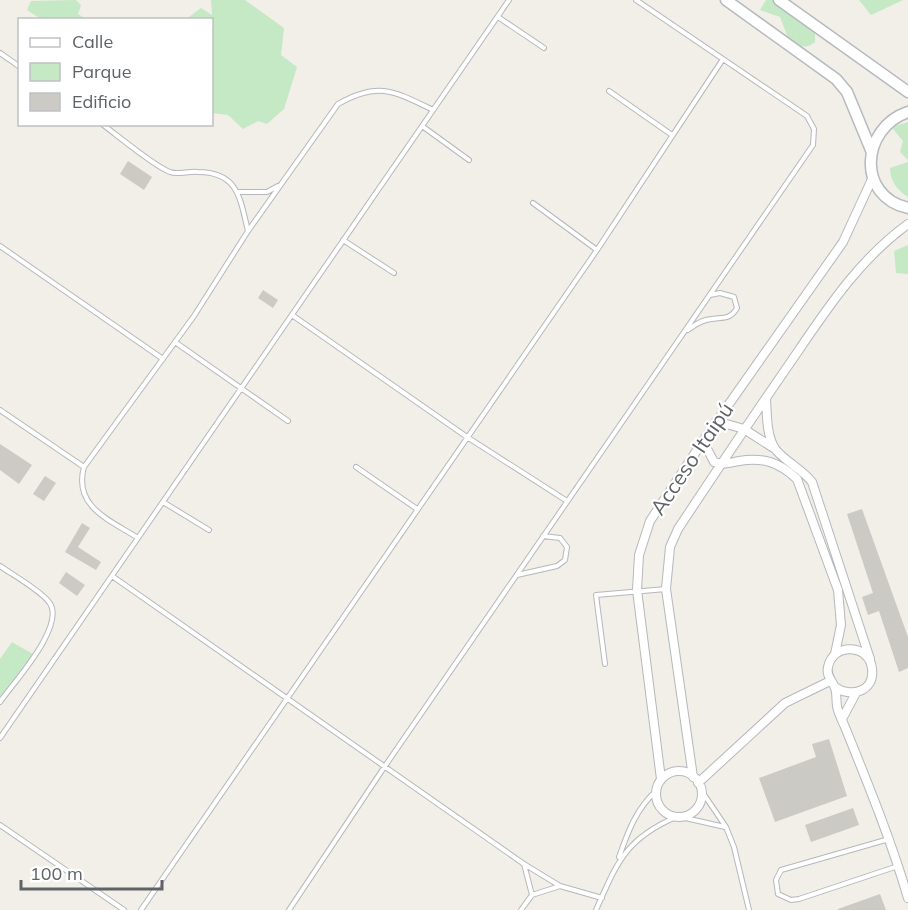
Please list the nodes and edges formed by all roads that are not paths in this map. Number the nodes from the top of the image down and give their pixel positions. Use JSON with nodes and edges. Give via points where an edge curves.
{"nodes":[{"id":1,"x":509,"y":0,"type":"edge"},
{"id":2,"x":636,"y":0,"type":"edge"},
{"id":3,"x":726,"y":0,"type":"edge"},
{"id":4,"x":779,"y":0,"type":"edge"},
{"id":5,"x":498,"y":17,"type":"junction"},
{"id":6,"x":544,"y":48,"type":"dead end"},
{"id":7,"x":0,"y":53,"type":"edge"},
{"id":8,"x":723,"y":59,"type":"junction"},
{"id":9,"x":18,"y":66,"type":"edge"},
{"id":10,"x":609,"y":91,"type":"dead end"},
{"id":11,"x":908,"y":92,"type":"edge"},
{"id":12,"x":433,"y":110,"type":"junction"},
{"id":13,"x":908,"y":112,"type":"edge"},
{"id":14,"x":105,"y":126,"type":"edge"},
{"id":15,"x":422,"y":126,"type":"junction"},
{"id":16,"x":672,"y":135,"type":"junction"},
{"id":17,"x":871,"y":150,"type":"junction"},
{"id":18,"x":469,"y":160,"type":"dead end"},
{"id":19,"x":873,"y":177,"type":"junction"},
{"id":20,"x":280,"y":185,"type":"junction"},
{"id":21,"x":238,"y":192,"type":"junction"},
{"id":22,"x":533,"y":203,"type":"dead end"},
{"id":23,"x":908,"y":208,"type":"edge"},
{"id":24,"x":908,"y":224,"type":"edge"},
{"id":25,"x":248,"y":231,"type":"junction"},
{"id":26,"x":343,"y":240,"type":"junction"},
{"id":27,"x":0,"y":246,"type":"edge"},
{"id":28,"x":597,"y":250,"type":"junction"},
{"id":29,"x":394,"y":273,"type":"dead end"},
{"id":30,"x":710,"y":295,"type":"junction"},
{"id":31,"x":292,"y":315,"type":"junction"},
{"id":32,"x":684,"y":332,"type":"junction"},
{"id":33,"x":176,"y":342,"type":"junction"},
{"id":34,"x":163,"y":359,"type":"junction"},
{"id":35,"x":241,"y":389,"type":"junction"},
{"id":36,"x":766,"y":398,"type":"junction"},
{"id":37,"x":0,"y":410,"type":"edge"},
{"id":38,"x":288,"y":421,"type":"dead end"},
{"id":39,"x":716,"y":422,"type":"junction"},
{"id":40,"x":744,"y":429,"type":"junction"},
{"id":41,"x":467,"y":437,"type":"junction"},
{"id":42,"x":703,"y":441,"type":"junction"},
{"id":43,"x":776,"y":449,"type":"junction"},
{"id":44,"x":721,"y":464,"type":"junction"},
{"id":45,"x":84,"y":467,"type":"junction"},
{"id":46,"x":356,"y":467,"type":"dead end"},
{"id":47,"x":567,"y":501,"type":"junction"},
{"id":48,"x":163,"y":502,"type":"junction"},
{"id":49,"x":417,"y":509,"type":"junction"},
{"id":50,"x":209,"y":530,"type":"dead end"},
{"id":51,"x":543,"y":536,"type":"junction"},
{"id":52,"x":138,"y":538,"type":"junction"},
{"id":53,"x":0,"y":566,"type":"edge"},
{"id":54,"x":516,"y":575,"type":"junction"},
{"id":55,"x":112,"y":576,"type":"junction"},
{"id":56,"x":666,"y":589,"type":"junction"},
{"id":57,"x":637,"y":590,"type":"junction"},
{"id":58,"x":835,"y":654,"type":"junction"},
{"id":59,"x":871,"y":663,"type":"junction"},
{"id":60,"x":605,"y":664,"type":"dead end"},
{"id":61,"x":832,"y":684,"type":"junction"},
{"id":62,"x":856,"y":693,"type":"junction"},
{"id":63,"x":286,"y":698,"type":"junction"},
{"id":64,"x":0,"y":702,"type":"edge"},
{"id":65,"x":842,"y":719,"type":"junction"},
{"id":66,"x":0,"y":738,"type":"edge"},
{"id":67,"x":385,"y":766,"type":"junction"},
{"id":68,"x":661,"y":779,"type":"junction"},
{"id":69,"x":698,"y":783,"type":"junction"},
{"id":70,"x":656,"y":791,"type":"junction"},
{"id":71,"x":679,"y":818,"type":"junction"},
{"id":72,"x":0,"y":825,"type":"edge"},
{"id":73,"x":726,"y":827,"type":"junction"},
{"id":74,"x":889,"y":838,"type":"junction"},
{"id":75,"x":619,"y":859,"type":"junction"},
{"id":76,"x":524,"y":864,"type":"junction"},
{"id":77,"x":898,"y":866,"type":"junction"},
{"id":78,"x":560,"y":886,"type":"junction"},
{"id":79,"x":532,"y":895,"type":"junction"},
{"id":80,"x":602,"y":898,"type":"junction"},
{"id":81,"x":908,"y":898,"type":"edge"},
{"id":82,"x":124,"y":910,"type":"edge"},
{"id":83,"x":141,"y":910,"type":"edge"},
{"id":84,"x":289,"y":910,"type":"edge"},
{"id":85,"x":521,"y":910,"type":"edge"},
{"id":86,"x":596,"y":910,"type":"edge"},
{"id":87,"x":750,"y":910,"type":"edge"}],
"edges":[{"from":1,"to":5,"type":"lane"},
{"from":2,"to":8,"type":"lane"},
{"from":3,"to":17,"type":"street","via":[[836,78],[848,92]]},
{"from":4,"to":11,"type":"street"},
{"from":5,"to":6,"type":"lane"},
{"from":5,"to":12,"type":"lane"},
{"from":7,"to":9,"type":"lane"},
{"from":8,"to":16,"type":"lane"},
{"from":8,"to":30,"type":"lane","via":[[807,116],[814,135],[813,146]]},
{"from":10,"to":16,"type":"lane"},
{"from":12,"to":15,"type":"lane"},
{"from":12,"to":20,"type":"lane","via":[[386,91],[356,93],[338,104]]},
{"from":13,"to":17,"type":"street","via":[[885,124]]},
{"from":14,"to":21,"type":"lane","via":[[171,173],[219,174]]},
{"from":15,"to":18,"type":"lane"},
{"from":15,"to":26,"type":"lane"},
{"from":16,"to":28,"type":"lane"},
{"from":17,"to":19,"type":"street"},
{"from":19,"to":23,"type":"street","via":[[890,200]]},
{"from":19,"to":39,"type":"street","name":"Acceso Itaipú","via":[[843,242]]},
{"from":20,"to":21,"type":"lane","via":[[267,192]]},
{"from":20,"to":25,"type":"lane"},
{"from":21,"to":25,"type":"lane"},
{"from":22,"to":28,"type":"lane"},
{"from":24,"to":36,"type":"street","name":"Acceso Itaipú","via":[[865,261]]},
{"from":25,"to":33,"type":"lane"},
{"from":26,"to":29,"type":"lane"},
{"from":26,"to":31,"type":"lane"},
{"from":27,"to":34,"type":"lane"},
{"from":28,"to":41,"type":"lane"},
{"from":30,"to":32,"type":"lane"},
{"from":30,"to":32,"type":"lane","via":[[735,297],[737,308],[733,315],[707,320]]},
{"from":31,"to":35,"type":"lane"},
{"from":31,"to":41,"type":"lane"},
{"from":32,"to":47,"type":"lane"},
{"from":33,"to":34,"type":"lane"},
{"from":33,"to":35,"type":"lane"},
{"from":34,"to":45,"type":"lane"},
{"from":35,"to":38,"type":"lane"},
{"from":35,"to":48,"type":"lane"},
{"from":36,"to":40,"type":"street","name":"Acceso Itaipú"},
{"from":36,"to":43,"type":"street","via":[[767,419]]},
{"from":37,"to":45,"type":"lane"},
{"from":39,"to":40,"type":"street"},
{"from":39,"to":42,"type":"street","name":"Acceso Itaipú"},
{"from":40,"to":43,"type":"street"},
{"from":40,"to":44,"type":"street","name":"Acceso Itaipú"},
{"from":41,"to":47,"type":"lane"},
{"from":41,"to":49,"type":"lane"},
{"from":42,"to":44,"type":"street","via":[[710,458]]},
{"from":42,"to":57,"type":"street","name":"Acceso Itaipú","via":[[650,521],[639,555]]},
{"from":43,"to":59,"type":"street","via":[[812,482]]},
{"from":44,"to":56,"type":"street","name":"Acceso Itaipú","via":[[670,547]]},
{"from":44,"to":58,"type":"street","via":[[770,461],[786,468],[797,479],[838,590],[841,625]]},
{"from":45,"to":52,"type":"lane","via":[[80,480],[87,503]]},
{"from":46,"to":49,"type":"lane"},
{"from":47,"to":51,"type":"lane"},
{"from":48,"to":50,"type":"lane"},
{"from":48,"to":52,"type":"lane"},
{"from":49,"to":63,"type":"lane"},
{"from":51,"to":54,"type":"lane"},
{"from":51,"to":54,"type":"lane","via":[[560,538],[567,547],[565,560],[556,566]]},
{"from":52,"to":55,"type":"lane"},
{"from":53,"to":64,"type":"lane","via":[[49,602],[54,616],[50,633]]},
{"from":54,"to":67,"type":"lane"},
{"from":55,"to":63,"type":"lane"},
{"from":55,"to":66,"type":"lane"},
{"from":56,"to":57,"type":"lane"},
{"from":56,"to":69,"type":"street","name":"Acceso Itaipú"},
{"from":57,"to":60,"type":"lane","via":[[596,595]]},
{"from":57,"to":68,"type":"street","name":"Acceso Itaipú"},
{"from":58,"to":59,"type":"street","via":[[855,649]]},
{"from":58,"to":61,"type":"street","via":[[828,667]]},
{"from":59,"to":62,"type":"street","via":[[872,678]]},
{"from":61,"to":62,"type":"street","via":[[841,692]]},
{"from":61,"to":65,"type":"street"},
{"from":61,"to":69,"type":"street","via":[[785,703]]},
{"from":62,"to":65,"type":"street"},
{"from":63,"to":67,"type":"lane"},
{"from":63,"to":83,"type":"lane"},
{"from":65,"to":74,"type":"street"},
{"from":67,"to":76,"type":"lane"},
{"from":67,"to":84,"type":"lane"},
{"from":68,"to":69,"type":"street","via":[[676,771]]},
{"from":68,"to":70,"type":"street"},
{"from":69,"to":71,"type":"street","via":[[699,806]]},
{"from":69,"to":73,"type":"lane"},
{"from":70,"to":71,"type":"street","via":[[662,810]]},
{"from":70,"to":75,"type":"lane","via":[[642,804]]},
{"from":71,"to":73,"type":"lane"},
{"from":71,"to":75,"type":"lane","via":[[644,832]]},
{"from":72,"to":82,"type":"lane"},
{"from":73,"to":87,"type":"lane"},
{"from":74,"to":77,"type":"street"},
{"from":74,"to":77,"type":"lane","via":[[781,870],[776,880],[778,894],[799,899]]},
{"from":75,"to":80,"type":"lane"},
{"from":76,"to":78,"type":"lane"},
{"from":76,"to":79,"type":"lane"},
{"from":77,"to":81,"type":"street"},
{"from":78,"to":79,"type":"lane"},
{"from":78,"to":80,"type":"lane"},
{"from":79,"to":85,"type":"lane"},
{"from":80,"to":86,"type":"lane"}]}
